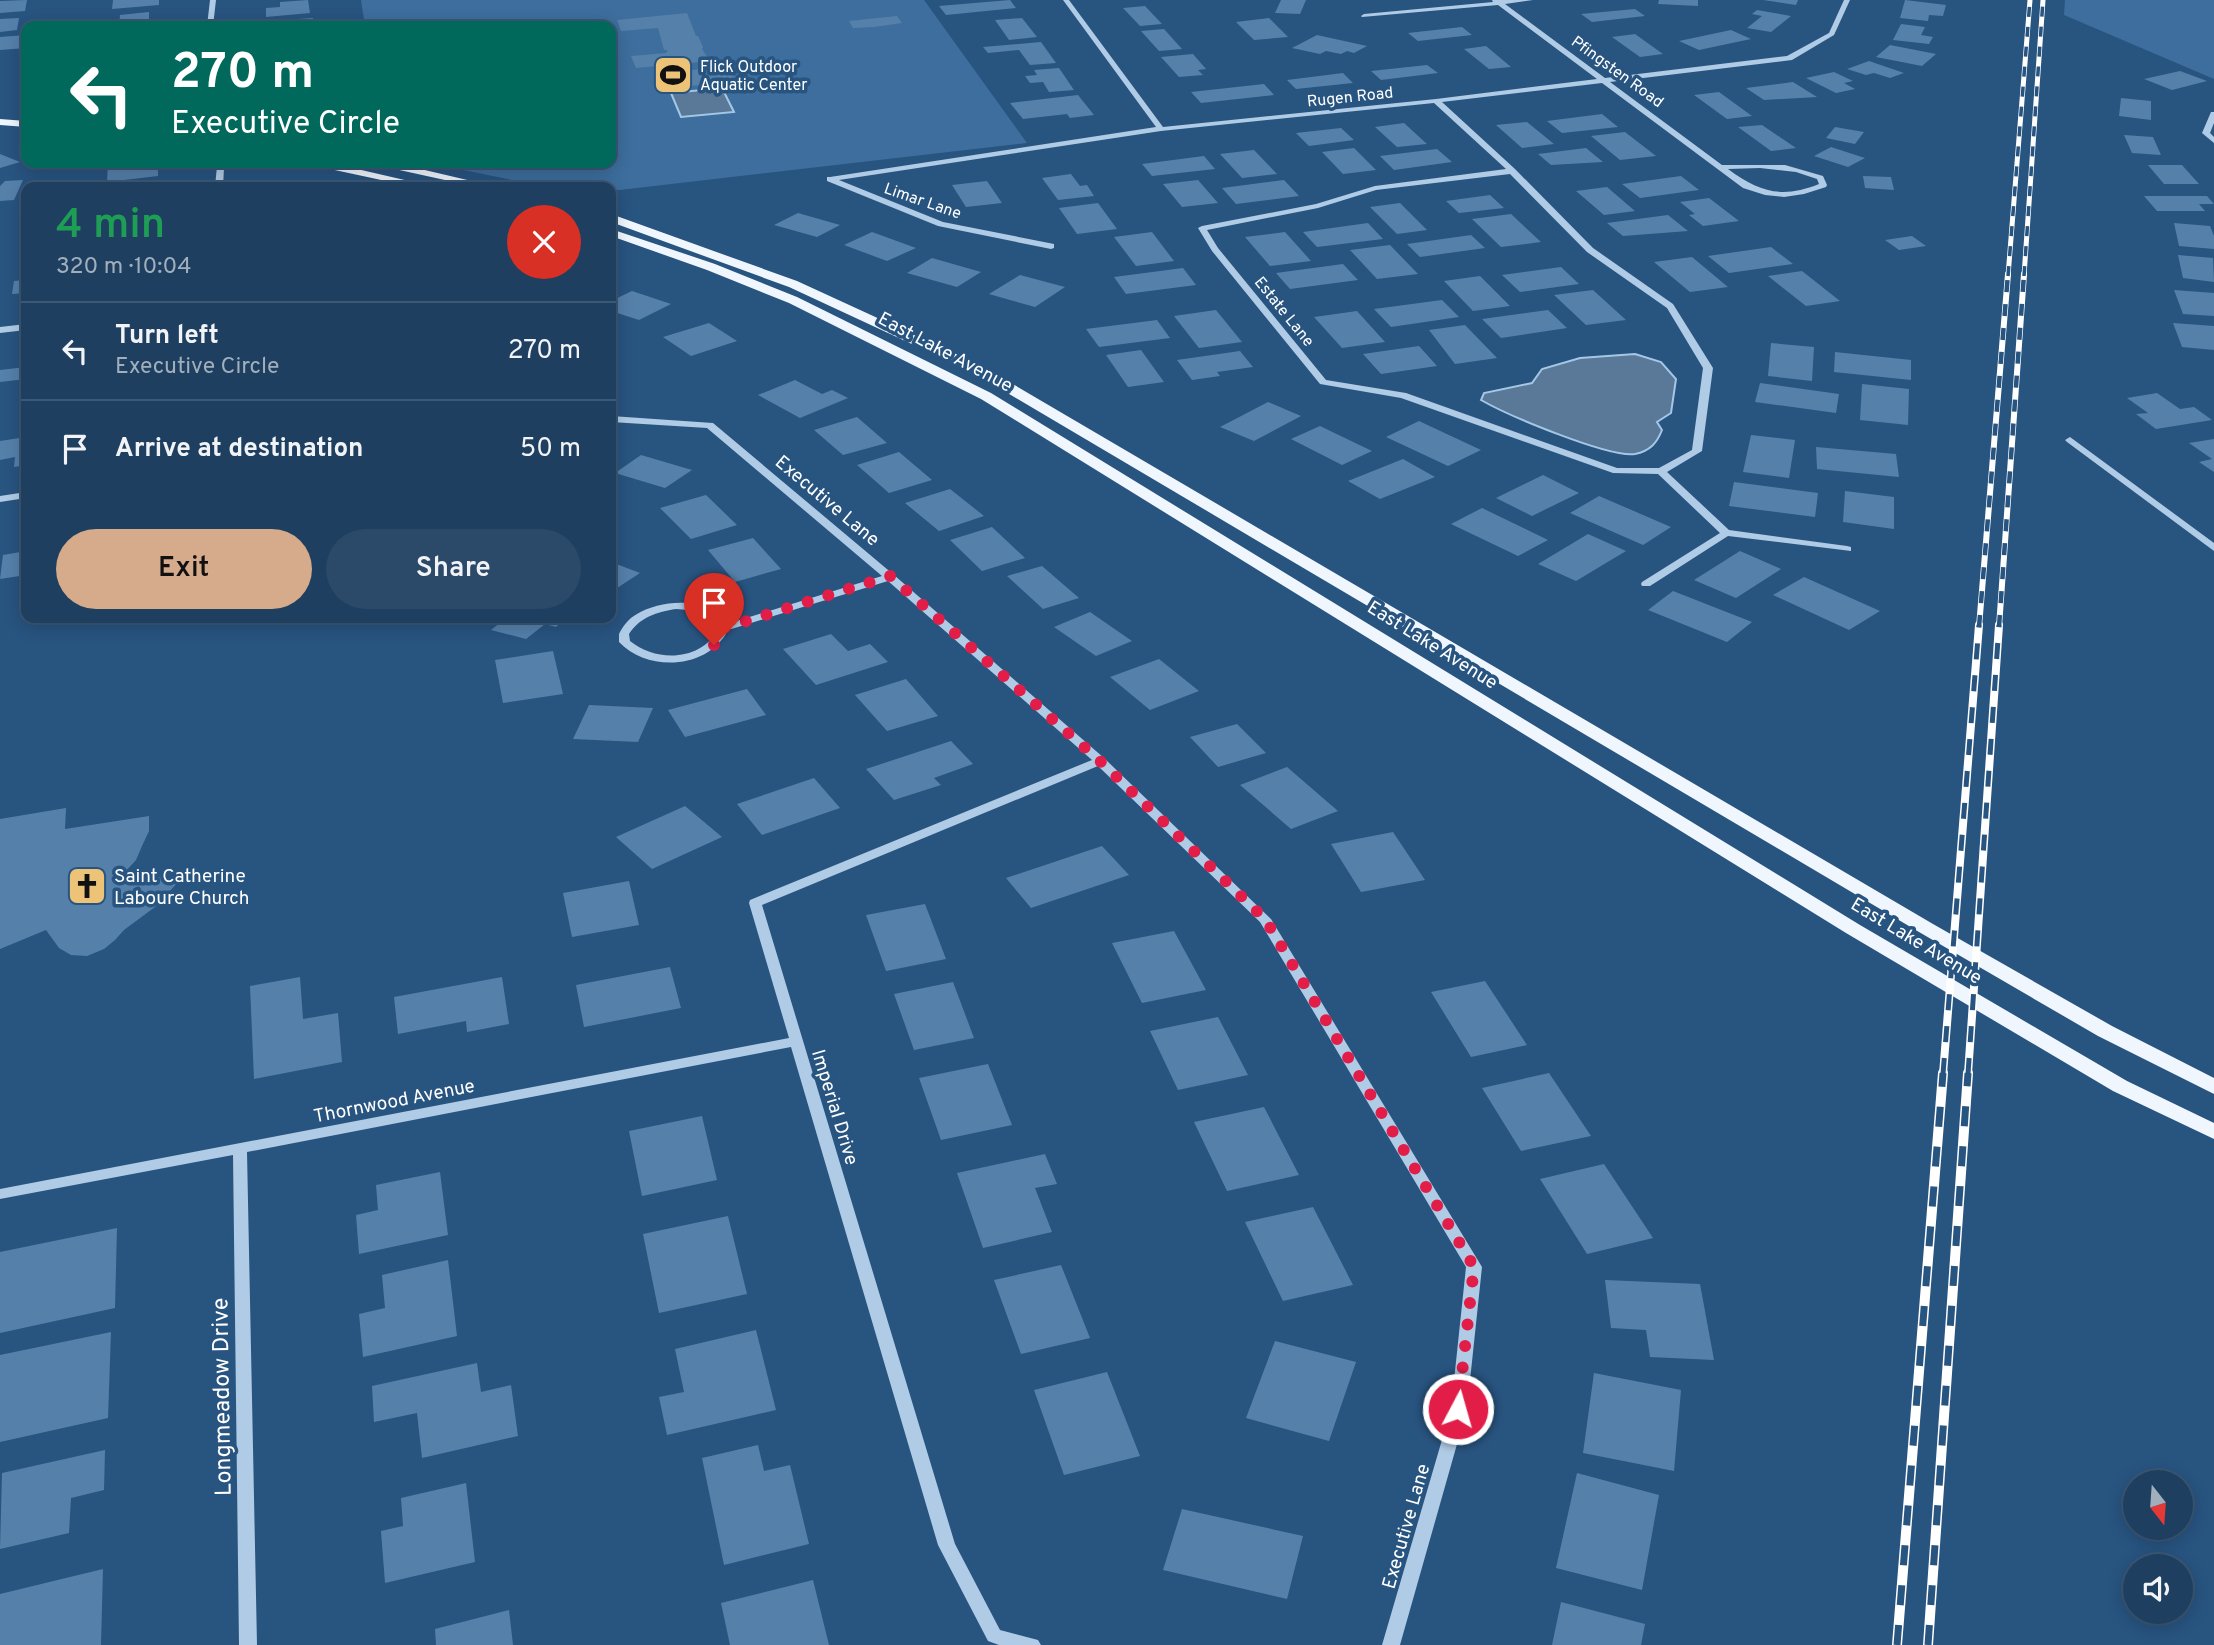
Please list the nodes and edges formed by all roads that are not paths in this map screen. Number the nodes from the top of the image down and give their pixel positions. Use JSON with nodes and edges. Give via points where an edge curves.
{"nodes":[{"id":1,"x":213,"y":0,"type":"edge"},
{"id":2,"x":1066,"y":0,"type":"edge"},
{"id":3,"x":1531,"y":0,"type":"edge"},
{"id":4,"x":1847,"y":0,"type":"edge"},
{"id":5,"x":1497,"y":2,"type":"edge"},
{"id":6,"x":1364,"y":16,"type":"dead end"},
{"id":7,"x":211,"y":21,"type":"edge"},
{"id":8,"x":1602,"y":80,"type":"junction"},
{"id":9,"x":1436,"y":101,"type":"junction"},
{"id":10,"x":0,"y":112,"type":"edge"},
{"id":11,"x":21,"y":114,"type":"edge"},
{"id":12,"x":2214,"y":114,"type":"edge"},
{"id":13,"x":0,"y":122,"type":"edge"},
{"id":14,"x":21,"y":124,"type":"edge"},
{"id":15,"x":1161,"y":129,"type":"junction"},
{"id":16,"x":2214,"y":141,"type":"edge"},
{"id":17,"x":1723,"y":167,"type":"junction"},
{"id":18,"x":220,"y":168,"type":"dead end"},
{"id":19,"x":340,"y":168,"type":"edge"},
{"id":20,"x":404,"y":168,"type":"edge"},
{"id":21,"x":1511,"y":171,"type":"junction"},
{"id":22,"x":830,"y":179,"type":"joint"},
{"id":23,"x":219,"y":182,"type":"edge"},
{"id":24,"x":405,"y":182,"type":"edge"},
{"id":25,"x":468,"y":182,"type":"edge"},
{"id":26,"x":616,"y":220,"type":"edge"},
{"id":27,"x":616,"y":234,"type":"edge"},
{"id":28,"x":1051,"y":246,"type":"dead end"},
{"id":29,"x":21,"y":328,"type":"edge"},
{"id":30,"x":0,"y":330,"type":"edge"},
{"id":31,"x":616,"y":419,"type":"edge"},
{"id":32,"x":2070,"y":440,"type":"dead end"},
{"id":33,"x":1661,"y":471,"type":"junction"},
{"id":34,"x":21,"y":496,"type":"edge"},
{"id":35,"x":0,"y":499,"type":"edge"},
{"id":36,"x":1726,"y":533,"type":"junction"},
{"id":37,"x":2214,"y":548,"type":"edge"},
{"id":38,"x":1847,"y":549,"type":"dead end"},
{"id":39,"x":890,"y":576,"type":"junction"},
{"id":40,"x":1646,"y":584,"type":"dead end"},
{"id":41,"x":724,"y":628,"type":"junction"},
{"id":42,"x":1100,"y":761,"type":"junction"},
{"id":43,"x":794,"y":1042,"type":"junction"},
{"id":44,"x":2214,"y":1087,"type":"edge"},
{"id":45,"x":2214,"y":1132,"type":"edge"},
{"id":46,"x":240,"y":1149,"type":"junction"},
{"id":47,"x":0,"y":1194,"type":"edge"},
{"id":48,"x":248,"y":1645,"type":"edge"},
{"id":49,"x":1032,"y":1645,"type":"edge"},
{"id":50,"x":1391,"y":1645,"type":"edge"}],
"edges":[{"from":1,"to":7,"type":"street"},
{"from":2,"to":15,"type":"street"},
{"from":3,"to":5,"type":"street"},
{"from":4,"to":8,"type":"street","name":"Rugen Road","via":[[1832,34],[1789,58]]},
{"from":5,"to":6,"type":"street"},
{"from":5,"to":8,"type":"street","name":"Pfingsten Road"},
{"from":8,"to":9,"type":"street","name":"Rugen Road"},
{"from":8,"to":17,"type":"street","name":"Pfingsten Road"},
{"from":9,"to":15,"type":"street","name":"Rugen Road"},
{"from":9,"to":21,"type":"street","name":"Estate Lane"},
{"from":10,"to":11,"type":"main road"},
{"from":12,"to":16,"type":"street","via":[[2206,133]]},
{"from":13,"to":14,"type":"main road"},
{"from":15,"to":22,"type":"street","name":"Rugen Road"},
{"from":17,"to":17,"type":"street","name":"Pfingsten Road","via":[[1758,192],[1784,195],[1823,185],[1820,178],[1803,169]]},
{"from":18,"to":23,"type":"street"},
{"from":19,"to":24,"type":"main road"},
{"from":20,"to":25,"type":"main road"},
{"from":21,"to":33,"type":"street","name":"Estate Lane","via":[[1590,250],[1670,306],[1708,369],[1697,451]]},
{"from":21,"to":33,"type":"street","name":"Estate Lane","via":[[1375,188],[1318,206],[1202,228],[1323,382],[1403,395],[1616,471]]},
{"from":22,"to":28,"type":"street","name":"Limar Lane","via":[[941,224]]},
{"from":26,"to":44,"type":"main road","name":"East Lake Avenue","via":[[793,284],[977,369],[1972,955]]},
{"from":27,"to":45,"type":"main road","name":"East Lake Avenue","via":[[793,300],[986,396],[1853,929],[2120,1086]]},
{"from":29,"to":30,"type":"street"},
{"from":31,"to":39,"type":"street","name":"Executive Lane","via":[[710,425]]},
{"from":32,"to":37,"type":"street"},
{"from":33,"to":36,"type":"street"},
{"from":34,"to":35,"type":"street"},
{"from":36,"to":38,"type":"street"},
{"from":36,"to":40,"type":"street"},
{"from":39,"to":41,"type":"street"},
{"from":39,"to":42,"type":"street","name":"Executive Lane"},
{"from":41,"to":41,"type":"street","via":[[722,636],[703,652],[673,659],[642,655],[625,642],[624,634],[647,612],[676,606],[704,609]]},
{"from":42,"to":43,"type":"street","name":"Imperial Drive","via":[[755,903]]},
{"from":42,"to":50,"type":"street","name":"Executive Lane","via":[[1265,919],[1474,1267],[1458,1409]]},
{"from":43,"to":46,"type":"street","name":"Thornwood Avenue"},
{"from":43,"to":49,"type":"street","name":"Imperial Drive","via":[[947,1545],[994,1636]]},
{"from":46,"to":47,"type":"street","name":"Thornwood Avenue"},
{"from":46,"to":48,"type":"street","name":"Longmeadow Drive"}]}
